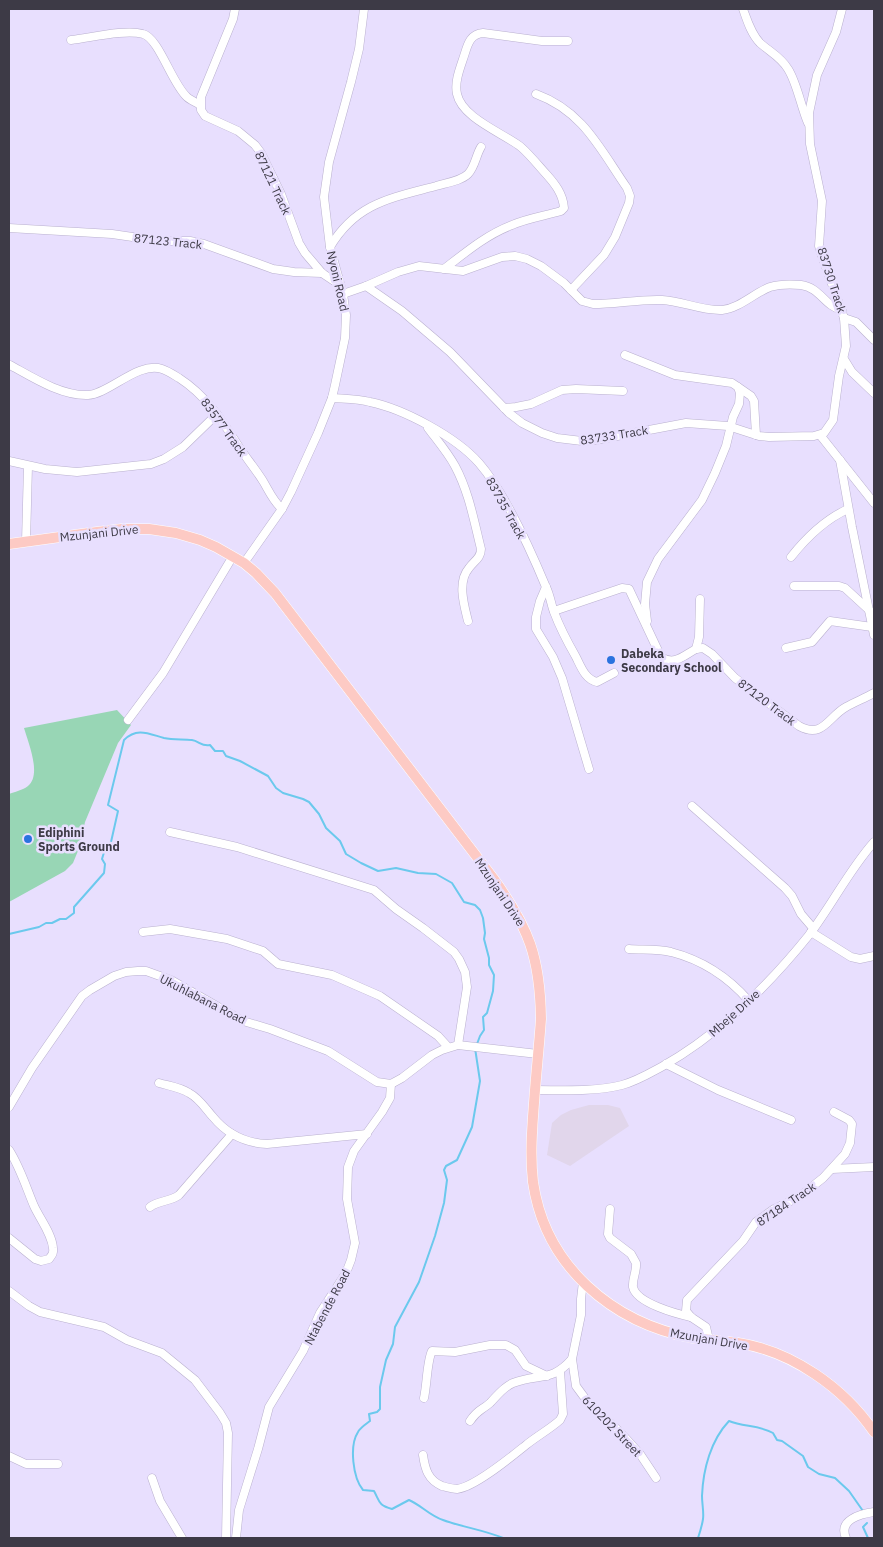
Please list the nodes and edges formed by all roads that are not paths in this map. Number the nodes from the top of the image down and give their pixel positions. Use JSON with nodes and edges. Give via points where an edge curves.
{"nodes":[{"id":1,"x":235,"y":9,"type":"edge"},
{"id":2,"x":372,"y":9,"type":"edge"},
{"id":3,"x":743,"y":9,"type":"edge"},
{"id":4,"x":364,"y":11,"type":"edge"},
{"id":5,"x":840,"y":11,"type":"edge"},
{"id":6,"x":70,"y":40,"type":"dead end"},
{"id":7,"x":568,"y":41,"type":"dead end"},
{"id":8,"x":536,"y":94,"type":"dead end"},
{"id":9,"x":200,"y":105,"type":"junction"},
{"id":10,"x":809,"y":125,"type":"junction"},
{"id":11,"x":481,"y":147,"type":"dead end"},
{"id":12,"x":9,"y":228,"type":"edge"},
{"id":13,"x":330,"y":247,"type":"junction"},
{"id":14,"x":444,"y":269,"type":"junction"},
{"id":15,"x":322,"y":273,"type":"junction"},
{"id":16,"x":340,"y":285,"type":"junction"},
{"id":17,"x":366,"y":286,"type":"junction"},
{"id":18,"x":571,"y":290,"type":"junction"},
{"id":19,"x":343,"y":294,"type":"junction"},
{"id":20,"x":843,"y":314,"type":"junction"},
{"id":21,"x":874,"y":340,"type":"edge"},
{"id":22,"x":625,"y":355,"type":"dead end"},
{"id":23,"x":844,"y":359,"type":"junction"},
{"id":24,"x":10,"y":365,"type":"dead end"},
{"id":25,"x":738,"y":387,"type":"junction"},
{"id":26,"x":623,"y":391,"type":"dead end"},
{"id":27,"x":874,"y":393,"type":"edge"},
{"id":28,"x":332,"y":398,"type":"junction"},
{"id":29,"x":504,"y":408,"type":"junction"},
{"id":30,"x":217,"y":414,"type":"junction"},
{"id":31,"x":424,"y":424,"type":"junction"},
{"id":32,"x":732,"y":427,"type":"junction"},
{"id":33,"x":756,"y":435,"type":"junction"},
{"id":34,"x":820,"y":435,"type":"junction"},
{"id":35,"x":840,"y":460,"type":"junction"},
{"id":36,"x":9,"y":461,"type":"edge"},
{"id":37,"x":28,"y":466,"type":"junction"},
{"id":38,"x":874,"y":503,"type":"edge"},
{"id":39,"x":282,"y":509,"type":"junction"},
{"id":40,"x":848,"y":510,"type":"junction"},
{"id":41,"x":26,"y":542,"type":"junction"},
{"id":42,"x":9,"y":544,"type":"edge"},
{"id":43,"x":233,"y":556,"type":"junction"},
{"id":44,"x":791,"y":556,"type":"dead end"},
{"id":45,"x":244,"y":563,"type":"junction"},
{"id":46,"x":794,"y":586,"type":"dead end"},
{"id":47,"x":546,"y":587,"type":"junction"},
{"id":48,"x":700,"y":599,"type":"dead end"},
{"id":49,"x":869,"y":610,"type":"junction"},
{"id":50,"x":554,"y":611,"type":"junction"},
{"id":51,"x":468,"y":621,"type":"dead end"},
{"id":52,"x":648,"y":631,"type":"junction"},
{"id":53,"x":873,"y":631,"type":"edge"},
{"id":54,"x":786,"y":648,"type":"dead end"},
{"id":55,"x":696,"y":649,"type":"junction"},
{"id":56,"x":614,"y":673,"type":"dead end"},
{"id":57,"x":874,"y":693,"type":"edge"},
{"id":58,"x":128,"y":720,"type":"dead end"},
{"id":59,"x":590,"y":769,"type":"dead end"},
{"id":60,"x":692,"y":806,"type":"dead end"},
{"id":61,"x":170,"y":832,"type":"dead end"},
{"id":62,"x":874,"y":842,"type":"edge"},
{"id":63,"x":812,"y":930,"type":"junction"},
{"id":64,"x":143,"y":932,"type":"dead end"},
{"id":65,"x":629,"y":949,"type":"dead end"},
{"id":66,"x":874,"y":956,"type":"edge"},
{"id":67,"x":749,"y":1001,"type":"junction"},
{"id":68,"x":462,"y":1045,"type":"junction"},
{"id":69,"x":448,"y":1048,"type":"junction"},
{"id":70,"x":538,"y":1054,"type":"junction"},
{"id":71,"x":666,"y":1064,"type":"junction"},
{"id":72,"x":159,"y":1083,"type":"dead end"},
{"id":73,"x":391,"y":1084,"type":"junction"},
{"id":74,"x":535,"y":1090,"type":"junction"},
{"id":75,"x":9,"y":1107,"type":"edge"},
{"id":76,"x":834,"y":1112,"type":"dead end"},
{"id":77,"x":791,"y":1120,"type":"dead end"},
{"id":78,"x":232,"y":1134,"type":"junction"},
{"id":79,"x":367,"y":1134,"type":"junction"},
{"id":80,"x":9,"y":1150,"type":"edge"},
{"id":81,"x":874,"y":1167,"type":"edge"},
{"id":82,"x":832,"y":1168,"type":"junction"},
{"id":83,"x":150,"y":1208,"type":"dead end"},
{"id":84,"x":610,"y":1210,"type":"dead end"},
{"id":85,"x":9,"y":1238,"type":"edge"},
{"id":86,"x":583,"y":1282,"type":"junction"},
{"id":87,"x":9,"y":1291,"type":"edge"},
{"id":88,"x":692,"y":1317,"type":"junction"},
{"id":89,"x":709,"y":1340,"type":"junction"},
{"id":90,"x":572,"y":1359,"type":"junction"},
{"id":91,"x":560,"y":1371,"type":"junction"},
{"id":92,"x":547,"y":1376,"type":"junction"},
{"id":93,"x":424,"y":1398,"type":"dead end"},
{"id":94,"x":470,"y":1421,"type":"dead end"},
{"id":95,"x":874,"y":1432,"type":"edge"},
{"id":96,"x":423,"y":1455,"type":"dead end"},
{"id":97,"x":9,"y":1456,"type":"edge"},
{"id":98,"x":58,"y":1464,"type":"dead end"},
{"id":99,"x":152,"y":1478,"type":"dead end"},
{"id":100,"x":656,"y":1478,"type":"dead end"},
{"id":101,"x":874,"y":1512,"type":"edge"},
{"id":102,"x":182,"y":1538,"type":"edge"},
{"id":103,"x":226,"y":1538,"type":"edge"},
{"id":104,"x":236,"y":1538,"type":"edge"},
{"id":105,"x":846,"y":1538,"type":"edge"}],
"edges":[{"from":1,"to":9,"type":"street"},
{"from":2,"to":4,"type":"street"},
{"from":3,"to":10,"type":"street","via":[[756,38],[775,53],[790,72]]},
{"from":4,"to":13,"type":"street","name":"Nyoni Road","via":[[352,82],[325,184],[324,209]]},
{"from":5,"to":10,"type":"street","name":"83730 Track","via":[[836,32],[817,75]]},
{"from":6,"to":9,"type":"street","name":"87121 Track","via":[[130,33],[149,37],[186,97]]},
{"from":7,"to":14,"type":"street","via":[[483,33],[474,35],[468,44],[457,83],[457,94],[462,104],[476,118],[529,155],[558,189],[564,208],[497,231]]},
{"from":8,"to":18,"type":"street","via":[[552,100],[577,118],[600,146],[630,196],[610,246]]},
{"from":9,"to":15,"type":"street","name":"87121 Track","via":[[205,116],[238,131],[261,153],[299,243]]},
{"from":10,"to":20,"type":"street","name":"83730 Track","via":[[822,200],[819,246]]},
{"from":11,"to":13,"type":"street","via":[[466,176],[389,199],[367,209],[351,220]]},
{"from":12,"to":15,"type":"street","name":"87123 Track","via":[[112,234],[160,242],[190,241],[273,269]]},
{"from":13,"to":16,"type":"street","name":"Nyoni Road"},
{"from":14,"to":17,"type":"street","via":[[419,266]]},
{"from":14,"to":18,"type":"street","via":[[463,271],[502,257],[515,256],[541,266]]},
{"from":15,"to":16,"type":"street","name":"87121 Track"},
{"from":16,"to":19,"type":"street","name":"Nyoni Road"},
{"from":17,"to":19,"type":"street"},
{"from":17,"to":29,"type":"street","name":"83733 Track","via":[[450,352]]},
{"from":18,"to":20,"type":"street","via":[[582,301],[593,304],[664,300],[723,310],[770,287],[791,284],[814,289]]},
{"from":19,"to":28,"type":"street","name":"Nyoni Road","via":[[346,328]]},
{"from":20,"to":21,"type":"street"},
{"from":20,"to":23,"type":"street","name":"83730 Track"},
{"from":22,"to":25,"type":"street","via":[[675,375],[726,382]]},
{"from":23,"to":27,"type":"street","via":[[852,372]]},
{"from":23,"to":34,"type":"street","name":"83730 Track","via":[[833,420]]},
{"from":24,"to":30,"type":"street","name":"83577 Track","via":[[51,387],[86,395],[129,376],[160,368],[193,388]]},
{"from":25,"to":32,"type":"street","via":[[740,397]]},
{"from":25,"to":33,"type":"street","via":[[754,401]]},
{"from":26,"to":29,"type":"street","via":[[562,390],[531,404]]},
{"from":28,"to":31,"type":"street","name":"83735 Track","via":[[376,403]]},
{"from":28,"to":39,"type":"street","name":"Nyoni Road"},
{"from":29,"to":32,"type":"street","name":"83733 Track","via":[[534,430],[570,440],[596,440],[686,423]]},
{"from":30,"to":37,"type":"street","via":[[183,447],[164,460],[151,464],[77,472]]},
{"from":30,"to":39,"type":"street","name":"83577 Track"},
{"from":31,"to":47,"type":"street","name":"83735 Track","via":[[459,446],[488,475],[518,527]]},
{"from":31,"to":51,"type":"street","via":[[455,466],[469,498],[481,549],[462,582]]},
{"from":32,"to":33,"type":"street","name":"83733 Track"},
{"from":32,"to":52,"type":"street","via":[[702,500],[658,559],[647,582]]},
{"from":33,"to":34,"type":"street","name":"83733 Track"},
{"from":34,"to":35,"type":"street"},
{"from":35,"to":38,"type":"street"},
{"from":35,"to":40,"type":"street"},
{"from":36,"to":37,"type":"street"},
{"from":37,"to":41,"type":"street"},
{"from":39,"to":45,"type":"street","name":"Nyoni Road"},
{"from":40,"to":44,"type":"street","via":[[824,524]]},
{"from":40,"to":49,"type":"street"},
{"from":41,"to":42,"type":"main road","name":"Mzunjani Drive"},
{"from":41,"to":43,"type":"main road","name":"Mzunjani Drive","via":[[113,530],[149,529],[200,540]]},
{"from":43,"to":45,"type":"main road","name":"Mzunjani Drive"},
{"from":43,"to":58,"type":"street","via":[[163,673]]},
{"from":45,"to":70,"type":"main road","name":"Mzunjani Drive","via":[[292,614],[517,913],[531,943],[539,983],[541,1020]]},
{"from":46,"to":49,"type":"street","via":[[839,586]]},
{"from":47,"to":50,"type":"street","name":"83735 Track"},
{"from":47,"to":59,"type":"street","via":[[536,617],[536,629],[562,678]]},
{"from":48,"to":55,"type":"street"},
{"from":49,"to":53,"type":"street"},
{"from":50,"to":52,"type":"street","via":[[627,588]]},
{"from":50,"to":56,"type":"street","name":"83735 Track","via":[[589,679],[597,682]]},
{"from":52,"to":55,"type":"street","via":[[661,657],[666,660],[678,660]]},
{"from":53,"to":54,"type":"street","via":[[830,621],[812,642]]},
{"from":55,"to":57,"type":"street","name":"87120 Track","via":[[706,650],[734,678],[810,730],[820,729],[838,712]]},
{"from":60,"to":63,"type":"street","via":[[789,892]]},
{"from":61,"to":68,"type":"street","via":[[237,847],[374,890],[459,959],[467,987]]},
{"from":62,"to":63,"type":"street","name":"Mbeje Drive"},
{"from":63,"to":66,"type":"street","via":[[851,957]]},
{"from":63,"to":67,"type":"street","name":"Mbeje Drive"},
{"from":64,"to":69,"type":"street","via":[[170,929],[227,939],[263,951],[278,964],[332,974],[380,996],[438,1036]]},
{"from":65,"to":67,"type":"street","via":[[671,952],[691,960],[723,976]]},
{"from":67,"to":71,"type":"street","name":"Mbeje Drive","via":[[704,1040]]},
{"from":68,"to":69,"type":"street"},
{"from":68,"to":70,"type":"street"},
{"from":69,"to":73,"type":"street","via":[[432,1055]]},
{"from":70,"to":74,"type":"main road","name":"Mzunjani Drive"},
{"from":71,"to":74,"type":"street","name":"Mbeje Drive","via":[[638,1079],[608,1088]]},
{"from":71,"to":77,"type":"street"},
{"from":72,"to":78,"type":"street","via":[[190,1093]]},
{"from":73,"to":75,"type":"street","name":"Ukuhlabana Road","via":[[377,1082],[319,1047],[243,1021],[171,980],[138,971],[114,976],[82,996]]},
{"from":73,"to":79,"type":"street","name":"Ntabende Road","via":[[390,1098]]},
{"from":74,"to":86,"type":"main road","name":"Mzunjani Drive","via":[[532,1160],[537,1202],[557,1248]]},
{"from":76,"to":82,"type":"street","name":"87184 Track","via":[[849,1120],[852,1128],[849,1148]]},
{"from":78,"to":79,"type":"street","via":[[254,1143],[267,1144]]},
{"from":78,"to":83,"type":"street","via":[[179,1195],[155,1203]]},
{"from":79,"to":104,"type":"street","name":"Ntabende Road","via":[[354,1151],[348,1168],[347,1199],[355,1242],[351,1260],[269,1407],[240,1510]]},
{"from":80,"to":85,"type":"street","via":[[53,1251],[49,1259],[41,1261]]},
{"from":81,"to":82,"type":"street"},
{"from":82,"to":88,"type":"street","name":"87184 Track","via":[[799,1198],[774,1209],[756,1222],[743,1241],[689,1296],[685,1306]]},
{"from":84,"to":88,"type":"street","via":[[608,1234],[631,1254],[636,1263],[633,1284],[636,1292],[662,1308]]},
{"from":86,"to":89,"type":"main road","name":"Mzunjani Drive","via":[[606,1302],[638,1322],[674,1334]]},
{"from":86,"to":90,"type":"street","name":"610202 Street","via":[[581,1315]]},
{"from":87,"to":103,"type":"street","via":[[40,1312],[104,1327],[162,1353],[195,1380],[220,1413],[228,1433]]},
{"from":88,"to":89,"type":"street","via":[[706,1327]]},
{"from":89,"to":95,"type":"main road","name":"Mzunjani Drive","via":[[739,1343],[795,1363],[843,1396]]},
{"from":90,"to":91,"type":"street"},
{"from":90,"to":100,"type":"street","name":"610202 Street","via":[[579,1391],[631,1444]]},
{"from":91,"to":92,"type":"street"},
{"from":91,"to":96,"type":"street","via":[[563,1414],[560,1420],[488,1473],[464,1487],[451,1488],[432,1480],[425,1469]]},
{"from":92,"to":93,"type":"street","via":[[526,1366],[515,1350],[506,1345],[456,1352],[434,1350],[430,1356]]},
{"from":92,"to":94,"type":"street","via":[[508,1386],[476,1412]]},
{"from":97,"to":98,"type":"street","via":[[26,1464]]},
{"from":99,"to":102,"type":"street","via":[[160,1501]]},
{"from":101,"to":105,"type":"street","via":[[848,1521],[844,1528]]}]}
